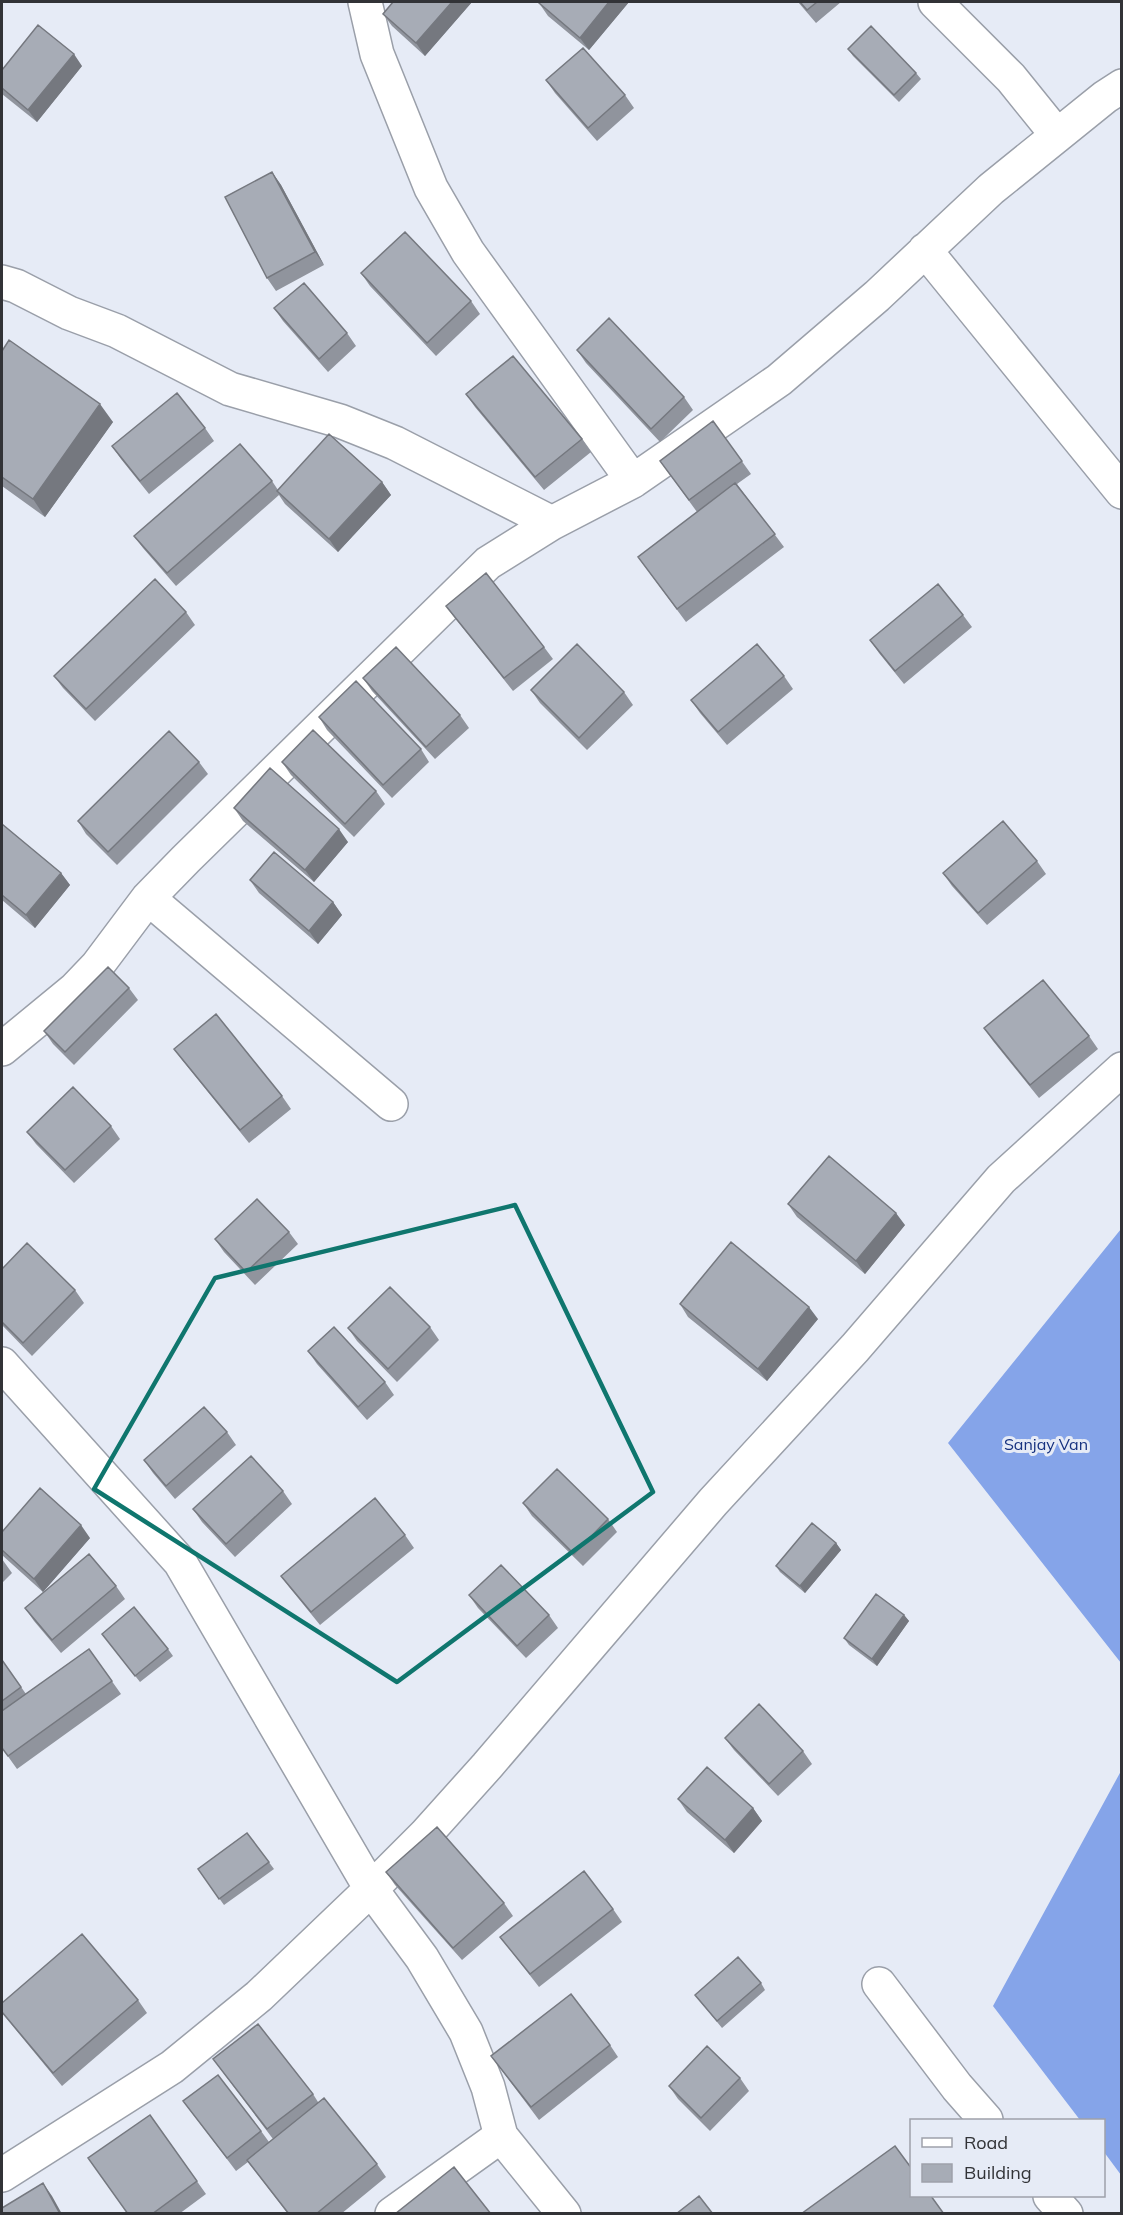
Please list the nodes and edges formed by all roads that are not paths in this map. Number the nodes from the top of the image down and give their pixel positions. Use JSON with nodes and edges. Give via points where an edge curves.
{"nodes":[{"id":1,"x":365,"y":2,"type":"edge"},
{"id":2,"x":935,"y":2,"type":"edge"},
{"id":3,"x":1122,"y":86,"type":"edge"},
{"id":4,"x":1058,"y":135,"type":"junction"},
{"id":5,"x":925,"y":250,"type":"junction"},
{"id":6,"x":2,"y":282,"type":"edge"},
{"id":7,"x":633,"y":481,"type":"junction"},
{"id":8,"x":1122,"y":492,"type":"edge"},
{"id":9,"x":552,"y":523,"type":"junction"},
{"id":10,"x":148,"y":898,"type":"junction"},
{"id":11,"x":2,"y":1049,"type":"edge"},
{"id":12,"x":1122,"y":1069,"type":"edge"},
{"id":13,"x":391,"y":1104,"type":"dead end"},
{"id":14,"x":2,"y":1364,"type":"edge"},
{"id":15,"x":371,"y":1889,"type":"junction"},
{"id":16,"x":879,"y":1984,"type":"dead end"},
{"id":17,"x":984,"y":2119,"type":"edge"},
{"id":18,"x":501,"y":2136,"type":"junction"},
{"id":19,"x":2,"y":2175,"type":"edge"},
{"id":20,"x":1051,"y":2197,"type":"edge"},
{"id":21,"x":392,"y":2214,"type":"edge"},
{"id":22,"x":564,"y":2214,"type":"edge"},
{"id":23,"x":1066,"y":2214,"type":"edge"}],
"edges":[{"from":1,"to":7,"type":"street","via":[[377,54],[431,188],[468,252]]},
{"from":2,"to":4,"type":"street","via":[[1011,78]]},
{"from":3,"to":4,"type":"street"},
{"from":4,"to":5,"type":"street"},
{"from":5,"to":7,"type":"street","via":[[779,380]]},
{"from":5,"to":8,"type":"street"},
{"from":6,"to":9,"type":"street","via":[[117,331],[230,389],[340,421],[395,443]]},
{"from":7,"to":9,"type":"street"},
{"from":9,"to":10,"type":"street","via":[[489,563]]},
{"from":10,"to":11,"type":"street","via":[[75,989]]},
{"from":10,"to":13,"type":"street"},
{"from":12,"to":15,"type":"street","via":[[1000,1179],[855,1348],[712,1502],[487,1766]]},
{"from":14,"to":15,"type":"street","via":[[180,1562]]},
{"from":15,"to":18,"type":"street","via":[[422,1958],[466,2032],[488,2087]]},
{"from":15,"to":19,"type":"street","via":[[259,1996],[172,2067]]},
{"from":16,"to":17,"type":"street"},
{"from":18,"to":21,"type":"street"},
{"from":18,"to":22,"type":"street"},
{"from":20,"to":23,"type":"street"}]}
